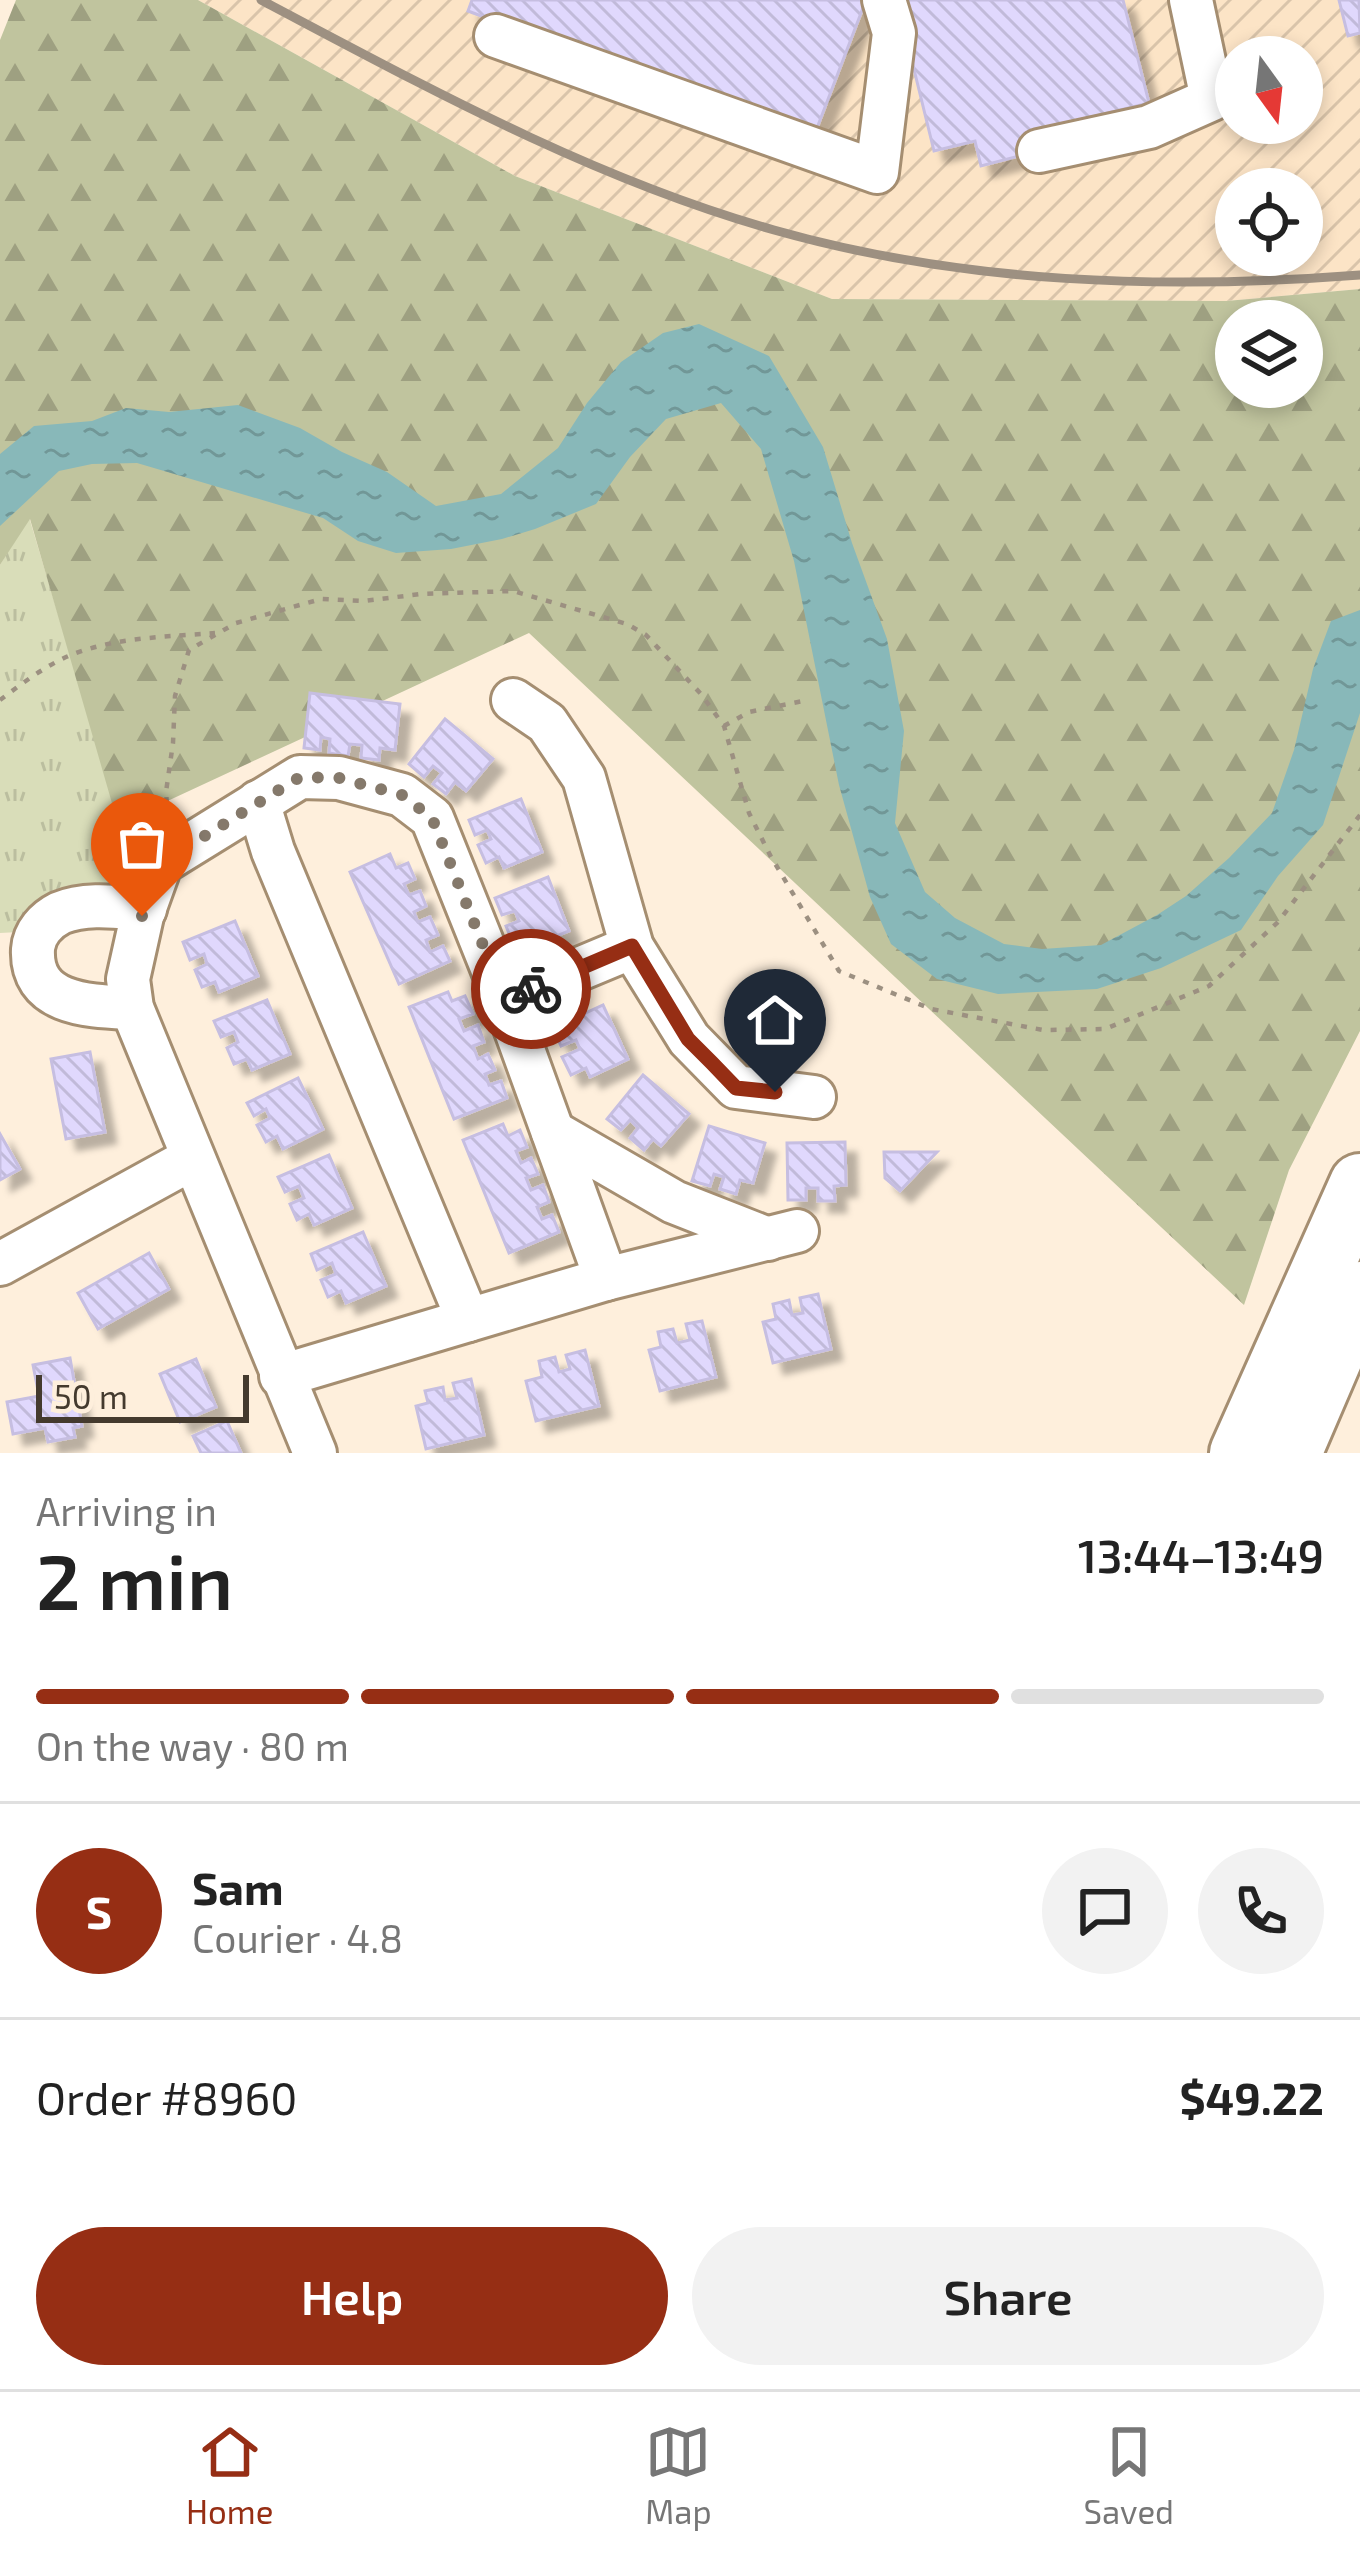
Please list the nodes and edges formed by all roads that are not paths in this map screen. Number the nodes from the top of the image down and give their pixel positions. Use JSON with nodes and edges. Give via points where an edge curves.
{"nodes":[{"id":1,"x":884,"y":0,"type":"edge"},
{"id":2,"x":1191,"y":0,"type":"edge"},
{"id":3,"x":496,"y":36,"type":"dead end"},
{"id":4,"x":1039,"y":151,"type":"dead end"},
{"id":5,"x":513,"y":700,"type":"dead end"},
{"id":6,"x":258,"y":802,"type":"junction"},
{"id":7,"x":145,"y":908,"type":"junction"},
{"id":8,"x":632,"y":946,"type":"junction"},
{"id":9,"x":130,"y":993,"type":"junction"},
{"id":10,"x":505,"y":1000,"type":"junction"},
{"id":11,"x":814,"y":1096,"type":"dead end"},
{"id":12,"x":553,"y":1132,"type":"junction"},
{"id":13,"x":193,"y":1158,"type":"junction"},
{"id":14,"x":1360,"y":1184,"type":"edge"},
{"id":15,"x":0,"y":1264,"type":"edge"},
{"id":16,"x":606,"y":1279,"type":"junction"},
{"id":17,"x":1360,"y":1292,"type":"edge"},
{"id":18,"x":468,"y":1320,"type":"junction"},
{"id":19,"x":281,"y":1376,"type":"junction"},
{"id":20,"x":1280,"y":1450,"type":"edge"},
{"id":21,"x":314,"y":1453,"type":"edge"}],
"edges":[{"from":1,"to":3,"type":"street","via":[[894,33],[877,172]]},
{"from":2,"to":4,"type":"street","via":[[1212,99],[1149,127]]},
{"from":5,"to":8,"type":"street","via":[[547,723],[584,778]]},
{"from":6,"to":7,"type":"street","via":[[161,863]]},
{"from":6,"to":10,"type":"street","via":[[300,777],[339,778],[402,795],[432,818]]},
{"from":6,"to":18,"type":"street"},
{"from":7,"to":9,"type":"street"},
{"from":7,"to":9,"type":"street","via":[[62,912],[34,940],[37,978],[55,994],[85,1005]]},
{"from":8,"to":10,"type":"street"},
{"from":8,"to":11,"type":"street","via":[[688,1039],[736,1088]]},
{"from":9,"to":13,"type":"street"},
{"from":10,"to":12,"type":"street"},
{"from":12,"to":16,"type":"street"},
{"from":12,"to":16,"type":"street","via":[[674,1202],[782,1235]]},
{"from":13,"to":15,"type":"street"},
{"from":13,"to":19,"type":"street"},
{"from":14,"to":20,"type":"highway"},
{"from":16,"to":18,"type":"street"},
{"from":17,"to":20,"type":"highway"},
{"from":18,"to":19,"type":"street"},
{"from":19,"to":21,"type":"street"}]}
